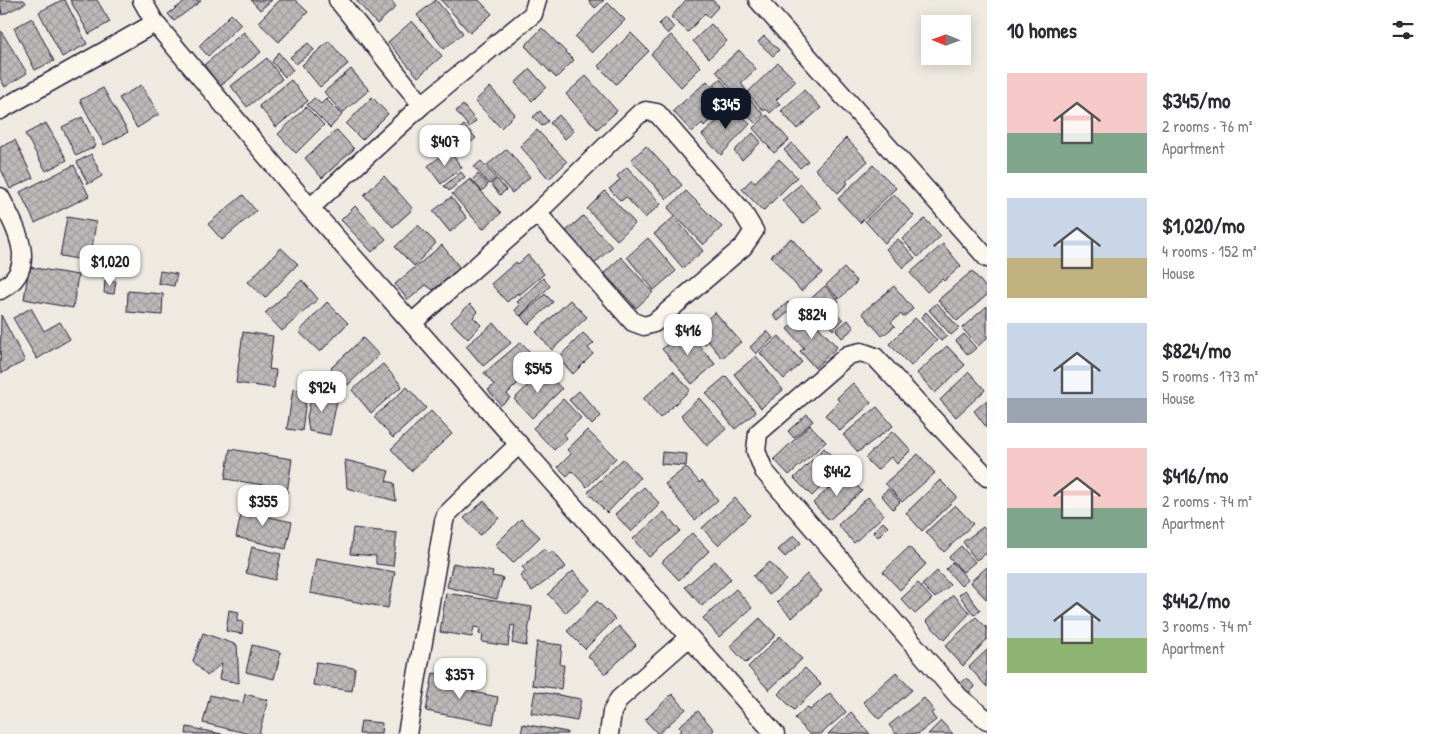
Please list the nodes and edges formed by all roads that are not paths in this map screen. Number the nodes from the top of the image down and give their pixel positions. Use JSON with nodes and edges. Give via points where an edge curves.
{"nodes":[{"id":1,"x":142,"y":0,"type":"edge"},
{"id":2,"x":338,"y":0,"type":"edge"},
{"id":3,"x":537,"y":0,"type":"edge"},
{"id":4,"x":758,"y":0,"type":"edge"},
{"id":5,"x":156,"y":23,"type":"junction"},
{"id":6,"x":422,"y":105,"type":"junction"},
{"id":7,"x":0,"y":110,"type":"edge"},
{"id":8,"x":0,"y":197,"type":"edge"},
{"id":9,"x":310,"y":208,"type":"junction"},
{"id":10,"x":537,"y":213,"type":"junction"},
{"id":11,"x":987,"y":258,"type":"edge"},
{"id":12,"x":0,"y":290,"type":"edge"},
{"id":13,"x":414,"y":322,"type":"junction"},
{"id":14,"x":518,"y":445,"type":"junction"},
{"id":15,"x":987,"y":476,"type":"edge"},
{"id":16,"x":688,"y":638,"type":"junction"},
{"id":17,"x":987,"y":720,"type":"edge"},
{"id":18,"x":407,"y":734,"type":"edge"},
{"id":19,"x":609,"y":734,"type":"edge"},
{"id":20,"x":775,"y":734,"type":"edge"}],
"edges":[{"from":1,"to":5,"type":"street"},
{"from":2,"to":6,"type":"street"},
{"from":3,"to":6,"type":"street","via":[[533,14]]},
{"from":4,"to":11,"type":"street"},
{"from":5,"to":7,"type":"street"},
{"from":5,"to":9,"type":"street"},
{"from":6,"to":9,"type":"street"},
{"from":8,"to":12,"type":"street","via":[[17,230],[22,257],[20,274],[12,284]]},
{"from":9,"to":13,"type":"street"},
{"from":10,"to":10,"type":"street","via":[[639,114],[646,111],[658,113],[742,211],[754,231],[743,247],[654,323],[644,326],[633,322]]},
{"from":10,"to":13,"type":"street"},
{"from":13,"to":14,"type":"street"},
{"from":14,"to":16,"type":"street"},
{"from":14,"to":18,"type":"street","via":[[444,520]]},
{"from":15,"to":17,"type":"street","via":[[875,357],[860,352],[848,355],[758,434],[756,452],[764,471],[959,697]]},
{"from":16,"to":19,"type":"street","via":[[619,699],[612,712]]},
{"from":16,"to":20,"type":"street"}]}
